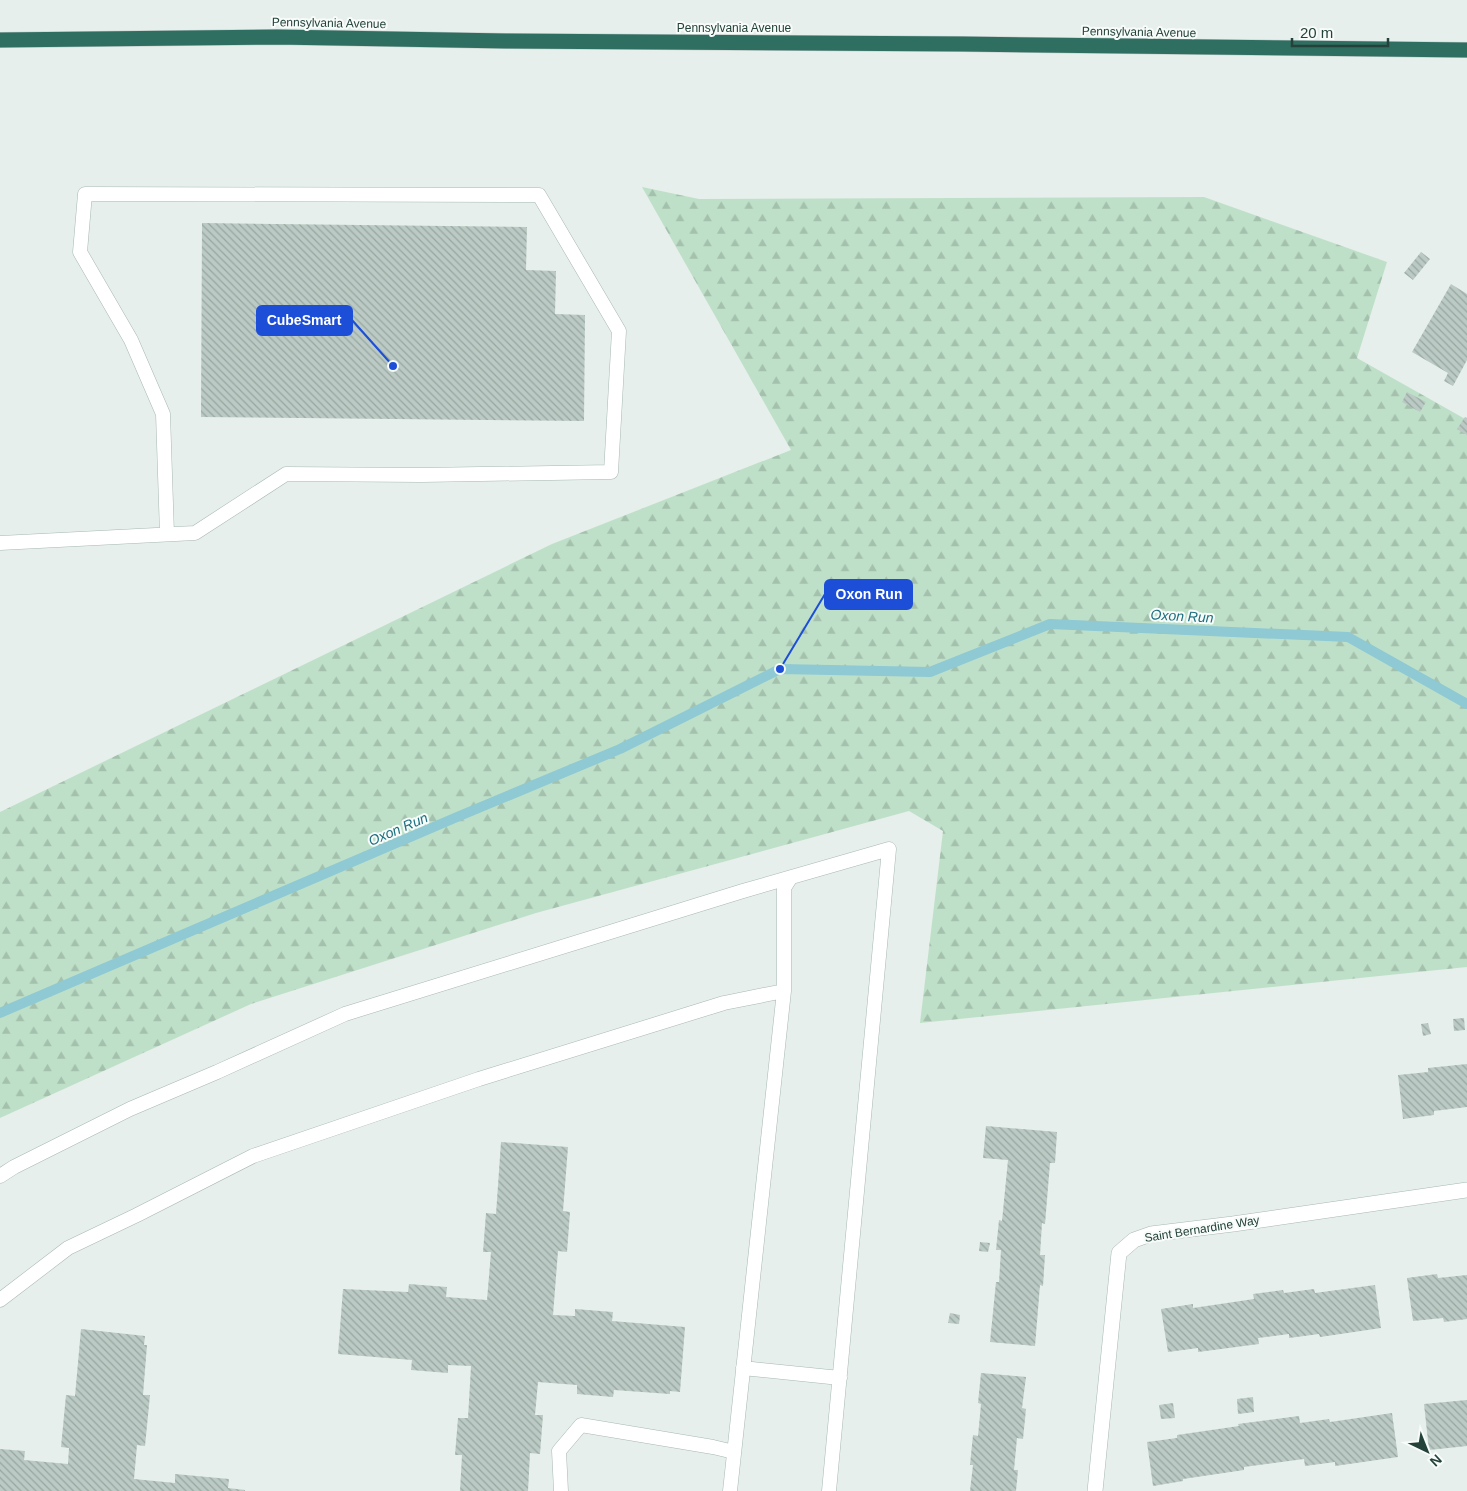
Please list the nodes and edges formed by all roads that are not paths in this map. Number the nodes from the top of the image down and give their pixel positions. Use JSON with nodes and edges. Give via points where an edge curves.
{"nodes":[{"id":1,"x":0,"y":40,"type":"edge"},
{"id":2,"x":1467,"y":50,"type":"edge"},
{"id":3,"x":167,"y":534,"type":"junction"},
{"id":4,"x":0,"y":543,"type":"edge"},
{"id":5,"x":791,"y":877,"type":"junction"},
{"id":6,"x":784,"y":990,"type":"junction"},
{"id":7,"x":0,"y":1176,"type":"edge"},
{"id":8,"x":1467,"y":1190,"type":"edge"},
{"id":9,"x":0,"y":1300,"type":"edge"},
{"id":10,"x":743,"y":1368,"type":"junction"},
{"id":11,"x":840,"y":1378,"type":"junction"},
{"id":12,"x":734,"y":1452,"type":"junction"},
{"id":13,"x":561,"y":1491,"type":"edge"},
{"id":14,"x":730,"y":1491,"type":"edge"},
{"id":15,"x":829,"y":1491,"type":"edge"},
{"id":16,"x":1095,"y":1491,"type":"edge"}],
"edges":[{"from":1,"to":2,"type":"highway","name":"Pennsylvania Avenue","via":[[277,37]]},
{"from":3,"to":3,"type":"lane","via":[[195,533],[286,474],[611,472],[619,331],[539,195],[85,194],[80,252],[131,340],[163,414]]},
{"from":3,"to":4,"type":"lane"},
{"from":5,"to":6,"type":"lane","via":[[784,888]]},
{"from":5,"to":7,"type":"lane","via":[[345,1014],[130,1109]]},
{"from":5,"to":11,"type":"lane","via":[[889,849]]},
{"from":6,"to":9,"type":"lane","via":[[724,1003],[489,1076],[253,1156],[68,1248]]},
{"from":6,"to":10,"type":"lane"},
{"from":8,"to":16,"type":"street","name":"Saint Bernardine Way","via":[[1151,1234],[1126,1246],[1119,1253]]},
{"from":10,"to":11,"type":"lane"},
{"from":10,"to":12,"type":"lane"},
{"from":11,"to":15,"type":"lane"},
{"from":12,"to":13,"type":"lane","via":[[581,1425],[559,1451]]},
{"from":12,"to":14,"type":"lane"}]}
